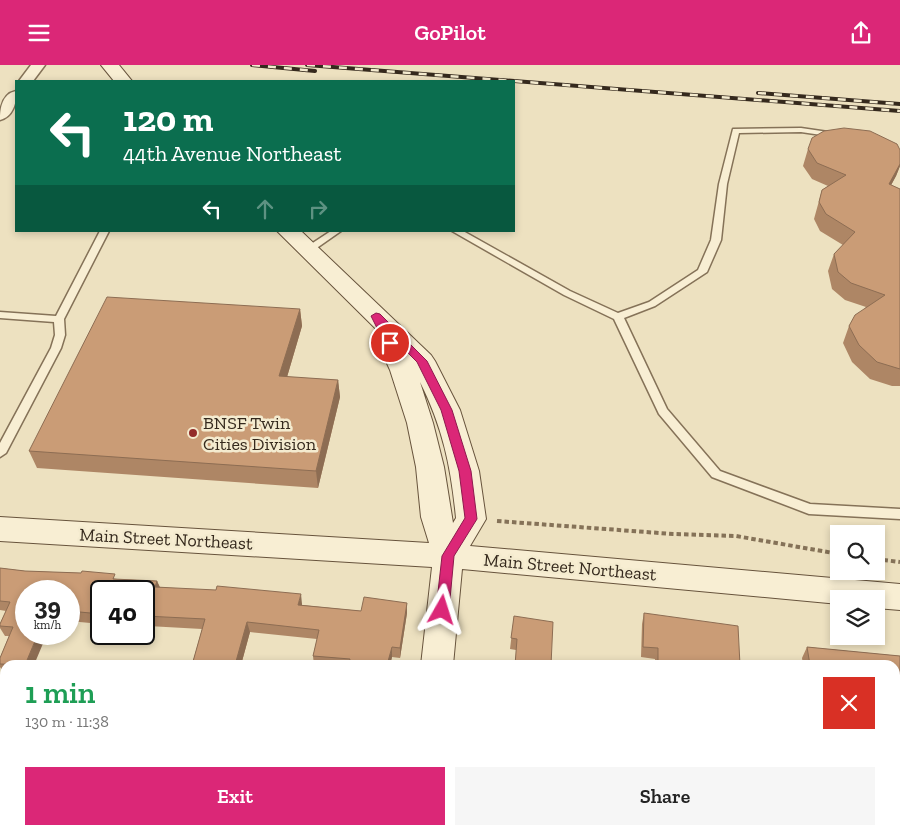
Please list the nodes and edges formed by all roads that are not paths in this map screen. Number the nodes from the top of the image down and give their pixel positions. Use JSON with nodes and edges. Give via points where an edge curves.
{"nodes":[{"id":1,"x":38,"y":65,"type":"edge"},
{"id":2,"x":110,"y":65,"type":"edge"},
{"id":3,"x":27,"y":80,"type":"edge"},
{"id":4,"x":122,"y":80,"type":"edge"},
{"id":5,"x":15,"y":96,"type":"edge"},
{"id":6,"x":2,"y":111,"type":"edge"},
{"id":7,"x":848,"y":138,"type":"edge"},
{"id":8,"x":104,"y":232,"type":"edge"},
{"id":9,"x":289,"y":232,"type":"edge"},
{"id":10,"x":335,"y":232,"type":"edge"},
{"id":11,"x":458,"y":232,"type":"edge"},
{"id":12,"x":308,"y":250,"type":"junction"},
{"id":13,"x":0,"y":315,"type":"edge"},
{"id":14,"x":376,"y":316,"type":"junction"},
{"id":15,"x":618,"y":317,"type":"junction"},
{"id":16,"x":59,"y":319,"type":"junction"},
{"id":17,"x":0,"y":453,"type":"edge"},
{"id":18,"x":900,"y":514,"type":"edge"},
{"id":19,"x":0,"y":529,"type":"edge"},
{"id":20,"x":448,"y":556,"type":"junction"},
{"id":21,"x":900,"y":597,"type":"edge"},
{"id":22,"x":438,"y":660,"type":"edge"}],
"edges":[{"from":1,"to":3,"type":"street"},
{"from":2,"to":4,"type":"street"},
{"from":5,"to":6,"type":"street"},
{"from":7,"to":15,"type":"lane","via":[[801,130],[736,131],[723,184],[716,240],[702,273],[652,304]]},
{"from":8,"to":16,"type":"lane"},
{"from":9,"to":12,"type":"street"},
{"from":10,"to":12,"type":"lane"},
{"from":11,"to":15,"type":"lane","via":[[567,293]]},
{"from":12,"to":14,"type":"street"},
{"from":13,"to":16,"type":"lane"},
{"from":14,"to":20,"type":"street","via":[[403,370],[420,423],[436,517]]},
{"from":14,"to":20,"type":"street","via":[[422,361],[447,410],[465,471],[471,519]]},
{"from":15,"to":18,"type":"lane","via":[[663,411],[716,474],[809,509]]},
{"from":16,"to":17,"type":"lane","via":[[60,335],[56,349]]},
{"from":19,"to":20,"type":"street","name":"Main Street Northeast"},
{"from":20,"to":21,"type":"street","name":"Main Street Northeast"},
{"from":20,"to":22,"type":"street"}]}
